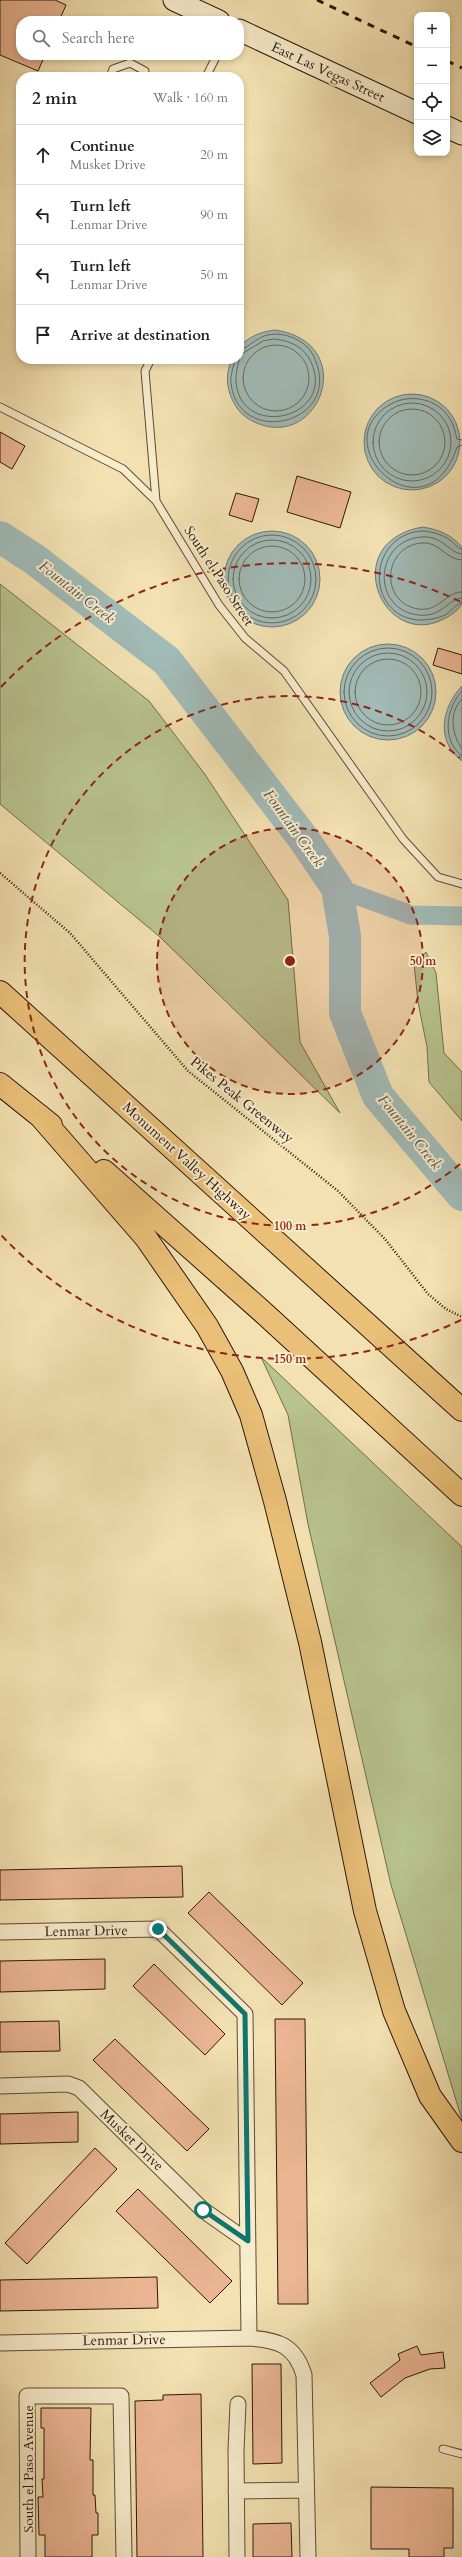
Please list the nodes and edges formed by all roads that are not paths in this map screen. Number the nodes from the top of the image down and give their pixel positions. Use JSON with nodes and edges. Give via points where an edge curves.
{"nodes":[{"id":1,"x":174,"y":0,"type":"edge"},
{"id":2,"x":208,"y":16,"type":"edge"},
{"id":3,"x":244,"y":32,"type":"edge"},
{"id":4,"x":214,"y":60,"type":"edge"},
{"id":5,"x":112,"y":72,"type":"edge"},
{"id":6,"x":145,"y":72,"type":"edge"},
{"id":7,"x":208,"y":72,"type":"edge"},
{"id":8,"x":414,"y":112,"type":"edge"},
{"id":9,"x":450,"y":128,"type":"edge"},
{"id":10,"x":462,"y":134,"type":"edge"},
{"id":11,"x":148,"y":364,"type":"edge"},
{"id":12,"x":0,"y":407,"type":"edge"},
{"id":13,"x":156,"y":501,"type":"junction"},
{"id":14,"x":462,"y":884,"type":"edge"},
{"id":15,"x":0,"y":992,"type":"edge"},
{"id":16,"x":0,"y":1084,"type":"edge"},
{"id":17,"x":40,"y":1116,"type":"junction"},
{"id":18,"x":462,"y":1410,"type":"edge"},
{"id":19,"x":462,"y":1495,"type":"edge"},
{"id":20,"x":0,"y":1932,"type":"edge"},
{"id":21,"x":0,"y":2086,"type":"edge"},
{"id":22,"x":462,"y":2141,"type":"edge"},
{"id":23,"x":248,"y":2241,"type":"junction"},
{"id":24,"x":249,"y":2338,"type":"junction"},
{"id":25,"x":0,"y":2343,"type":"edge"},
{"id":26,"x":238,"y":2404,"type":"dead end"},
{"id":27,"x":443,"y":2449,"type":"dead end"},
{"id":28,"x":462,"y":2454,"type":"edge"},
{"id":29,"x":306,"y":2490,"type":"junction"},
{"id":30,"x":236,"y":2491,"type":"junction"},
{"id":31,"x":28,"y":2557,"type":"edge"},
{"id":32,"x":124,"y":2557,"type":"edge"},
{"id":33,"x":237,"y":2557,"type":"edge"},
{"id":34,"x":308,"y":2557,"type":"edge"}],
"edges":[{"from":1,"to":2,"type":"street"},
{"from":3,"to":8,"type":"street","name":"East Las Vegas Street"},
{"from":4,"to":7,"type":"lane"},
{"from":5,"to":6,"type":"lane","via":[[113,69],[130,63]]},
{"from":9,"to":10,"type":"street"},
{"from":11,"to":13,"type":"lane","via":[[145,371]]},
{"from":12,"to":13,"type":"lane","name":"South el Paso Street","via":[[123,469]]},
{"from":13,"to":14,"type":"lane","name":"South el Paso Street","via":[[219,605],[245,638],[284,671],[403,839],[438,877]]},
{"from":15,"to":18,"type":"highway","name":"Monument Valley Highway"},
{"from":16,"to":17,"type":"highway"},
{"from":17,"to":19,"type":"highway","via":[[266,1314]]},
{"from":17,"to":22,"type":"highway","via":[[146,1238],[206,1326],[232,1371],[251,1415],[310,1642],[365,1911],[394,2011],[427,2089]]},
{"from":20,"to":23,"type":"street","name":"Lenmar Drive","via":[[158,1929],[245,2014]]},
{"from":21,"to":23,"type":"street","name":"Musket Drive","via":[[68,2084],[79,2088],[203,2210]]},
{"from":23,"to":24,"type":"street","name":"Lenmar Drive"},
{"from":24,"to":25,"type":"street","name":"Lenmar Drive"},
{"from":24,"to":29,"type":"street","name":"Lenmar Drive","via":[[274,2341],[286,2347],[295,2353],[301,2364],[304,2375]]},
{"from":26,"to":30,"type":"street"},
{"from":27,"to":28,"type":"lane"},
{"from":29,"to":30,"type":"street"},
{"from":29,"to":34,"type":"street","name":"Lenmar Drive"},
{"from":30,"to":33,"type":"street"},
{"from":31,"to":32,"type":"street","name":"South el Paso Avenue","via":[[27,2396],[121,2396]]}]}
